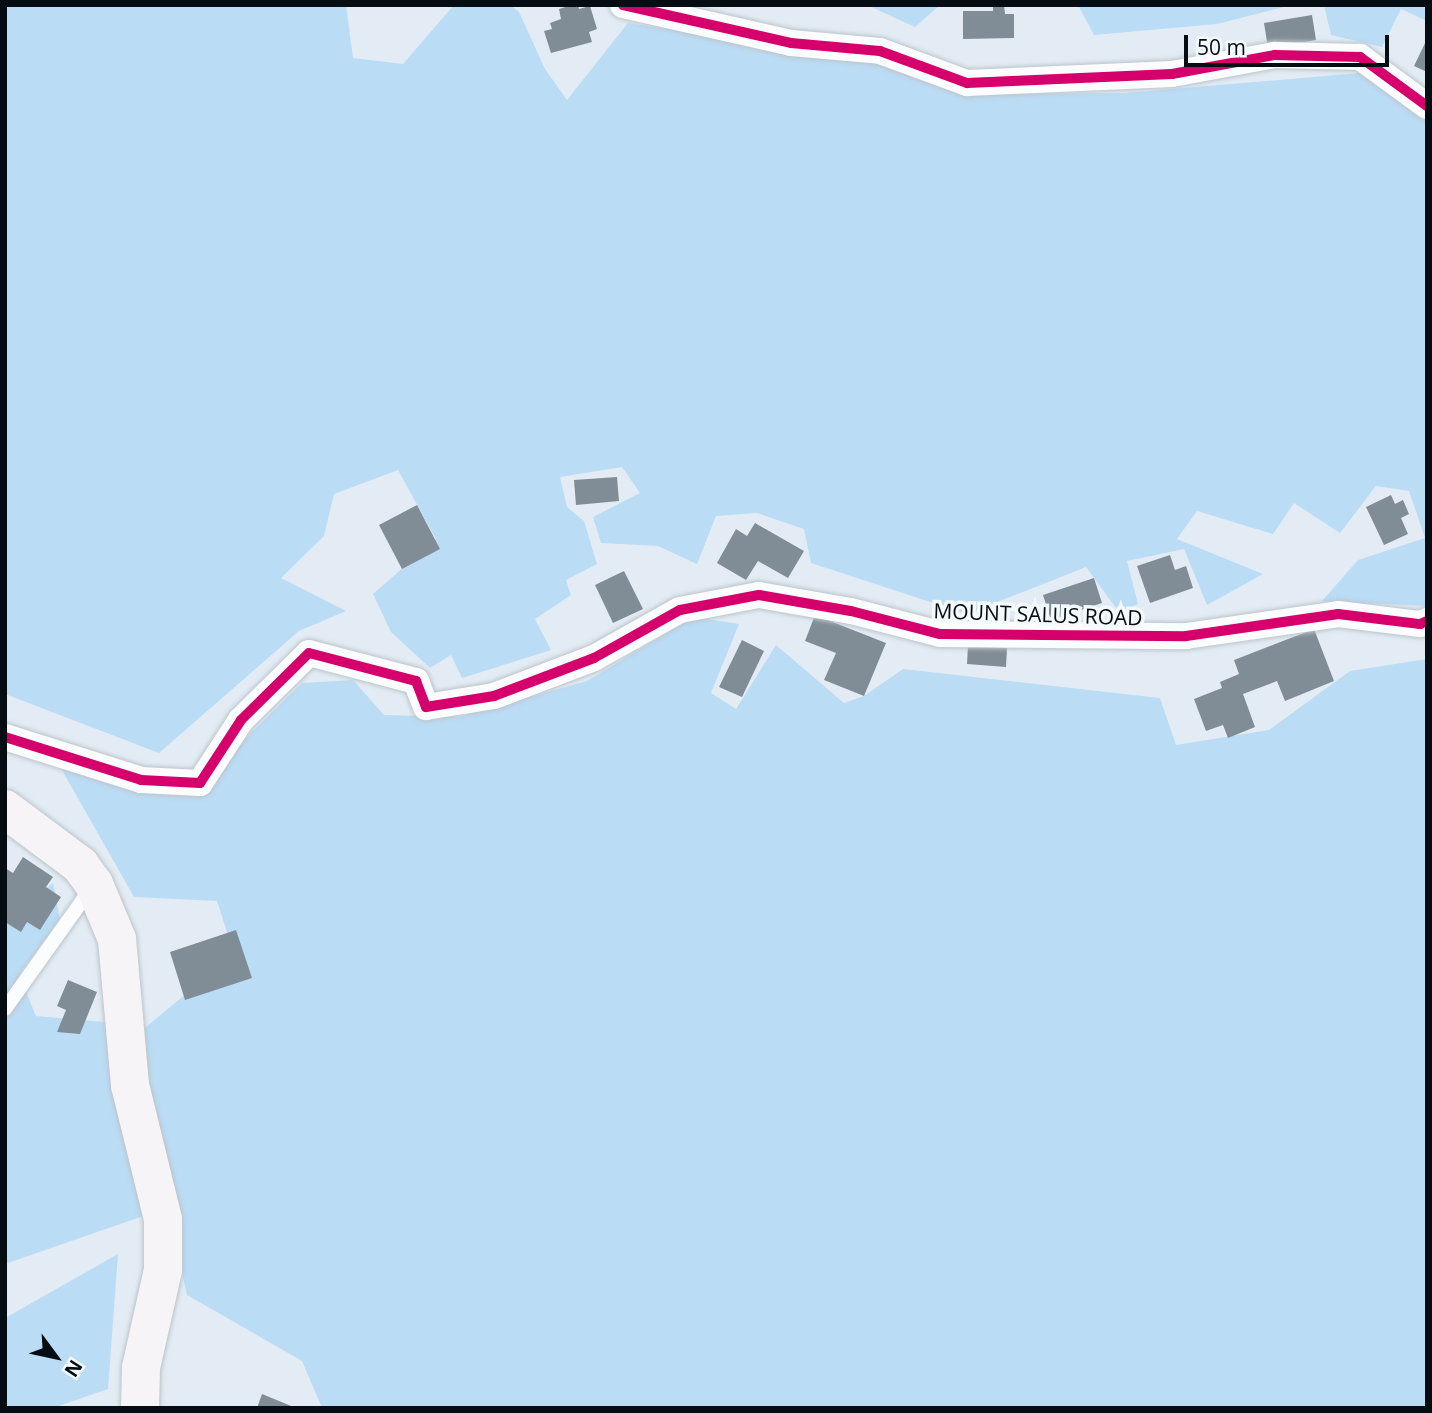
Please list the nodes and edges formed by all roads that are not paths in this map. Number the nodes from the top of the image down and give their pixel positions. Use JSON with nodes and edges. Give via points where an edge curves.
{"nodes":[{"id":1,"x":623,"y":5,"type":"edge"},
{"id":2,"x":1427,"y":106,"type":"edge"},
{"id":3,"x":1427,"y":621,"type":"edge"},
{"id":4,"x":5,"y":737,"type":"edge"},
{"id":5,"x":5,"y":808,"type":"edge"},
{"id":6,"x":94,"y":884,"type":"junction"},
{"id":7,"x":5,"y":1009,"type":"edge"},
{"id":8,"x":140,"y":1408,"type":"edge"}],
"edges":[{"from":1,"to":2,"type":"street","via":[[791,44],[880,51],[967,83],[1172,74],[1275,55],[1360,57]]},
{"from":3,"to":4,"type":"street","name":"MOUNT SALUS ROAD","via":[[1420,624],[1338,614],[1186,636],[940,634],[851,611],[759,595],[680,610],[594,657],[494,695],[426,707],[416,681],[309,653],[241,720],[200,783],[141,780]]},
{"from":5,"to":6,"type":"main road","via":[[80,864]]},
{"from":6,"to":7,"type":"lane"},
{"from":6,"to":8,"type":"main road","via":[[117,939],[130,1085],[163,1219],[163,1270],[141,1368]]}]}
